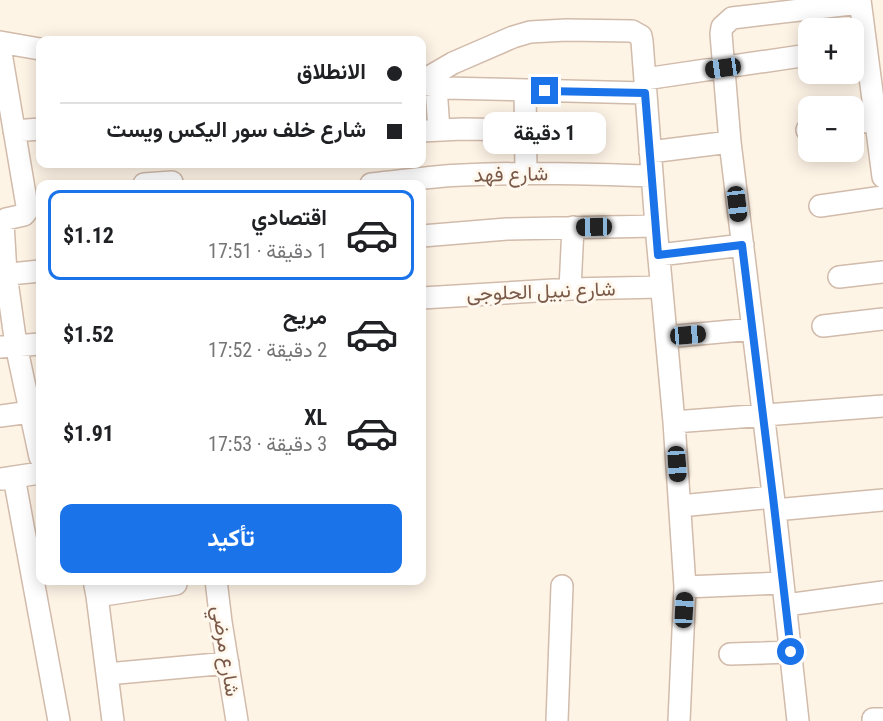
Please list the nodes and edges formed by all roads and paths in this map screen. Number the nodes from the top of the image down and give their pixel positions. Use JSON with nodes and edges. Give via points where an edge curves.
{"nodes":[{"id":1,"x":860,"y":1,"type":"edge"},
{"id":2,"x":0,"y":42,"type":"edge"},
{"id":3,"x":867,"y":43,"type":"edge"},
{"id":4,"x":0,"y":47,"type":"edge"},
{"id":5,"x":36,"y":48,"type":"edge"},
{"id":6,"x":798,"y":57,"type":"edge"},
{"id":7,"x":723,"y":68,"type":"junction"},
{"id":8,"x":426,"y":84,"type":"edge"},
{"id":9,"x":645,"y":86,"type":"junction"},
{"id":10,"x":525,"y":90,"type":"junction"},
{"id":11,"x":878,"y":115,"type":"edge"},
{"id":12,"x":36,"y":129,"type":"edge"},
{"id":13,"x":525,"y":130,"type":"junction"},
{"id":14,"x":14,"y":131,"type":"junction"},
{"id":15,"x":430,"y":131,"type":"edge"},
{"id":16,"x":730,"y":142,"type":"junction"},
{"id":17,"x":650,"y":152,"type":"junction"},
{"id":18,"x":526,"y":173,"type":"junction"},
{"id":19,"x":652,"y":176,"type":"junction"},
{"id":20,"x":883,"y":177,"type":"edge"},
{"id":21,"x":402,"y":180,"type":"edge"},
{"id":22,"x":33,"y":193,"type":"edge"},
{"id":23,"x":883,"y":196,"type":"edge"},
{"id":24,"x":820,"y":206,"type":"dead end"},
{"id":25,"x":656,"y":226,"type":"junction"},
{"id":26,"x":573,"y":227,"type":"junction"},
{"id":27,"x":426,"y":236,"type":"edge"},
{"id":28,"x":742,"y":245,"type":"junction"},
{"id":29,"x":658,"y":255,"type":"junction"},
{"id":30,"x":36,"y":271,"type":"edge"},
{"id":31,"x":883,"y":272,"type":"edge"},
{"id":32,"x":3,"y":274,"type":"edge"},
{"id":33,"x":839,"y":276,"type":"dead end"},
{"id":34,"x":662,"y":287,"type":"junction"},
{"id":35,"x":570,"y":289,"type":"junction"},
{"id":36,"x":426,"y":297,"type":"edge"},
{"id":37,"x":883,"y":319,"type":"edge"},
{"id":38,"x":823,"y":327,"type":"dead end"},
{"id":39,"x":753,"y":329,"type":"junction"},
{"id":40,"x":666,"y":338,"type":"junction"},
{"id":41,"x":36,"y":344,"type":"edge"},
{"id":42,"x":8,"y":346,"type":"edge"},
{"id":43,"x":883,"y":406,"type":"edge"},
{"id":44,"x":764,"y":415,"type":"junction"},
{"id":45,"x":0,"y":416,"type":"edge"},
{"id":46,"x":35,"y":422,"type":"edge"},
{"id":47,"x":674,"y":422,"type":"junction"},
{"id":48,"x":36,"y":473,"type":"edge"},
{"id":49,"x":7,"y":478,"type":"edge"},
{"id":50,"x":883,"y":501,"type":"edge"},
{"id":51,"x":774,"y":503,"type":"junction"},
{"id":52,"x":680,"y":506,"type":"junction"},
{"id":53,"x":783,"y":583,"type":"junction"},
{"id":54,"x":156,"y":585,"type":"edge"},
{"id":55,"x":217,"y":585,"type":"edge"},
{"id":56,"x":562,"y":586,"type":"dead end"},
{"id":57,"x":685,"y":587,"type":"junction"},
{"id":58,"x":95,"y":588,"type":"edge"},
{"id":59,"x":883,"y":592,"type":"edge"},
{"id":60,"x":786,"y":605,"type":"junction"},
{"id":61,"x":791,"y":652,"type":"junction"},
{"id":62,"x":730,"y":654,"type":"dead end"},
{"id":63,"x":228,"y":663,"type":"junction"},
{"id":64,"x":107,"y":674,"type":"junction"},
{"id":65,"x":59,"y":721,"type":"edge"},
{"id":66,"x":112,"y":721,"type":"edge"},
{"id":67,"x":237,"y":721,"type":"edge"},
{"id":68,"x":557,"y":721,"type":"edge"},
{"id":69,"x":678,"y":721,"type":"edge"},
{"id":70,"x":798,"y":721,"type":"edge"}],
"edges":[{"from":1,"to":3,"type":"street"},
{"from":1,"to":7,"type":"street","via":[[732,18],[722,27]]},
{"from":2,"to":5,"type":"street"},
{"from":3,"to":11,"type":"street"},
{"from":4,"to":14,"type":"street"},
{"from":6,"to":7,"type":"street"},
{"from":7,"to":9,"type":"street"},
{"from":7,"to":16,"type":"street"},
{"from":8,"to":9,"type":"street","via":[[453,63],[513,37],[566,30],[637,33],[642,41]]},
{"from":8,"to":10,"type":"street"},
{"from":8,"to":15,"type":"street"},
{"from":9,"to":10,"type":"street"},
{"from":9,"to":17,"type":"street"},
{"from":10,"to":13,"type":"street"},
{"from":11,"to":20,"type":"street"},
{"from":12,"to":14,"type":"street"},
{"from":13,"to":15,"type":"street"},
{"from":13,"to":18,"type":"street"},
{"from":14,"to":22,"type":"street"},
{"from":16,"to":17,"type":"street"},
{"from":16,"to":28,"type":"street"},
{"from":17,"to":19,"type":"street"},
{"from":18,"to":19,"type":"street","name":"شارع فهد"},
{"from":18,"to":21,"type":"street","name":"شارع فهد"},
{"from":19,"to":25,"type":"street"},
{"from":22,"to":32,"type":"street","via":[[24,215],[3,222]]},
{"from":23,"to":24,"type":"street"},
{"from":25,"to":26,"type":"street"},
{"from":25,"to":29,"type":"street"},
{"from":26,"to":27,"type":"street"},
{"from":26,"to":35,"type":"street"},
{"from":28,"to":29,"type":"street"},
{"from":28,"to":39,"type":"street"},
{"from":29,"to":34,"type":"street"},
{"from":30,"to":32,"type":"street"},
{"from":31,"to":33,"type":"street"},
{"from":32,"to":42,"type":"street"},
{"from":34,"to":35,"type":"street","name":"شارع نبيل الحلوجى"},
{"from":34,"to":40,"type":"street"},
{"from":35,"to":36,"type":"street","name":"شارع نبيل الحلوجى"},
{"from":37,"to":38,"type":"street"},
{"from":39,"to":40,"type":"street"},
{"from":39,"to":44,"type":"street"},
{"from":40,"to":47,"type":"street"},
{"from":41,"to":42,"type":"street"},
{"from":42,"to":46,"type":"street"},
{"from":43,"to":44,"type":"street"},
{"from":44,"to":47,"type":"street"},
{"from":44,"to":51,"type":"street"},
{"from":45,"to":46,"type":"street"},
{"from":47,"to":52,"type":"street"},
{"from":48,"to":49,"type":"street"},
{"from":49,"to":65,"type":"street"},
{"from":50,"to":51,"type":"street"},
{"from":51,"to":52,"type":"street"},
{"from":51,"to":53,"type":"street"},
{"from":52,"to":57,"type":"street"},
{"from":53,"to":57,"type":"street"},
{"from":53,"to":60,"type":"street"},
{"from":54,"to":58,"type":"street"},
{"from":55,"to":63,"type":"street","name":"شارع مرضي"},
{"from":56,"to":68,"type":"street"},
{"from":57,"to":69,"type":"street"},
{"from":58,"to":64,"type":"street"},
{"from":59,"to":60,"type":"street"},
{"from":60,"to":61,"type":"street"},
{"from":61,"to":62,"type":"street"},
{"from":61,"to":70,"type":"street"},
{"from":63,"to":64,"type":"street"},
{"from":63,"to":67,"type":"street","name":"شارع مرضي"},
{"from":64,"to":66,"type":"street"}]}
